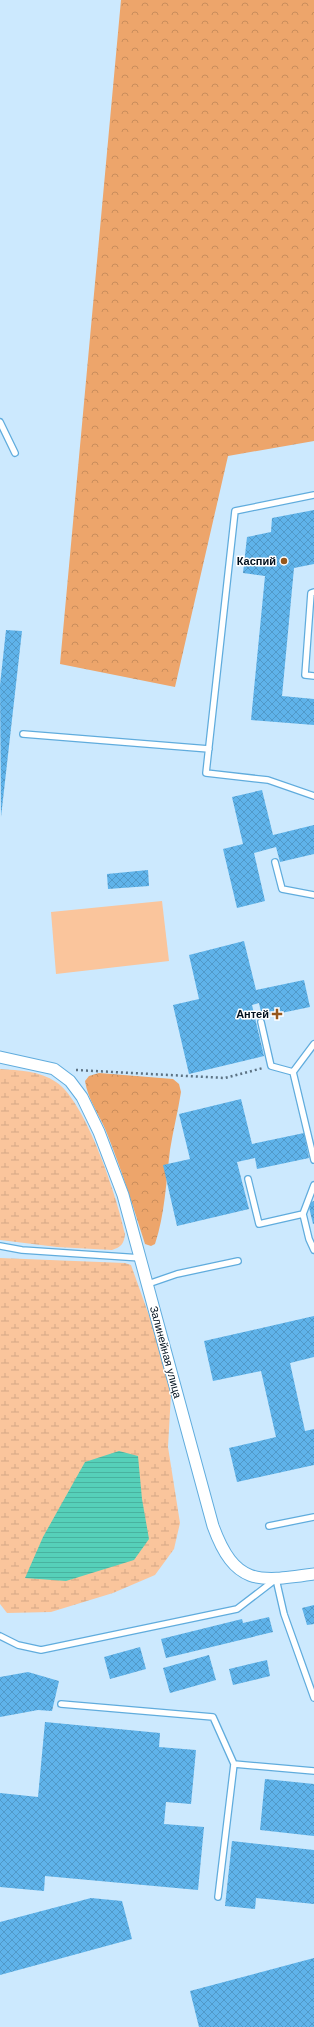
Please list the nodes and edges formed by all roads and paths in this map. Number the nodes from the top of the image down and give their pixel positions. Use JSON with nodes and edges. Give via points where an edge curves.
{"nodes":[{"id":1,"x":0,"y":422,"type":"edge"},
{"id":2,"x":15,"y":452,"type":"dead end"},
{"id":3,"x":314,"y":495,"type":"edge"},
{"id":4,"x":314,"y":592,"type":"edge"},
{"id":5,"x":314,"y":676,"type":"edge"},
{"id":6,"x":23,"y":734,"type":"dead end"},
{"id":7,"x":209,"y":749,"type":"junction"},
{"id":8,"x":314,"y":796,"type":"edge"},
{"id":9,"x":275,"y":862,"type":"dead end"},
{"id":10,"x":314,"y":895,"type":"edge"},
{"id":11,"x":261,"y":1022,"type":"dead end"},
{"id":12,"x":314,"y":1044,"type":"edge"},
{"id":13,"x":0,"y":1057,"type":"edge"},
{"id":14,"x":272,"y":1066,"type":"junction"},
{"id":15,"x":54,"y":1069,"type":"junction"},
{"id":16,"x":292,"y":1072,"type":"junction"},
{"id":17,"x":314,"y":1160,"type":"edge"},
{"id":18,"x":248,"y":1179,"type":"dead end"},
{"id":19,"x":314,"y":1185,"type":"edge"},
{"id":20,"x":302,"y":1214,"type":"junction"},
{"id":21,"x":0,"y":1246,"type":"edge"},
{"id":22,"x":314,"y":1250,"type":"edge"},
{"id":23,"x":141,"y":1258,"type":"junction"},
{"id":24,"x":238,"y":1261,"type":"dead end"},
{"id":25,"x":148,"y":1284,"type":"junction"},
{"id":26,"x":314,"y":1517,"type":"edge"},
{"id":27,"x":269,"y":1526,"type":"dead end"},
{"id":28,"x":314,"y":1574,"type":"edge"},
{"id":29,"x":276,"y":1579,"type":"junction"},
{"id":30,"x":0,"y":1636,"type":"edge"},
{"id":31,"x":314,"y":1698,"type":"edge"},
{"id":32,"x":61,"y":1704,"type":"dead end"},
{"id":33,"x":234,"y":1764,"type":"junction"},
{"id":34,"x":314,"y":1771,"type":"edge"},
{"id":35,"x":218,"y":1897,"type":"dead end"}],
"edges":[{"from":1,"to":2,"type":"lane"},
{"from":3,"to":7,"type":"lane","via":[[235,511]]},
{"from":4,"to":5,"type":"lane","via":[[311,593],[305,675]]},
{"from":6,"to":7,"type":"lane"},
{"from":7,"to":8,"type":"lane","via":[[206,773],[268,780]]},
{"from":9,"to":10,"type":"lane","via":[[282,889]]},
{"from":11,"to":14,"type":"lane"},
{"from":12,"to":16,"type":"lane"},
{"from":13,"to":15,"type":"street"},
{"from":14,"to":15,"type":"path","via":[[225,1078]]},
{"from":14,"to":16,"type":"lane"},
{"from":15,"to":23,"type":"street","name":"Залинейная улица","via":[[76,1087],[87,1107],[122,1195]]},
{"from":16,"to":17,"type":"lane"},
{"from":18,"to":20,"type":"lane","via":[[259,1224]]},
{"from":19,"to":20,"type":"lane"},
{"from":20,"to":22,"type":"lane"},
{"from":21,"to":23,"type":"lane","via":[[22,1250]]},
{"from":23,"to":25,"type":"street","name":"Залинейная улица"},
{"from":24,"to":25,"type":"lane","via":[[177,1274]]},
{"from":25,"to":29,"type":"street","name":"Залинейная улица","via":[[213,1526],[224,1552],[250,1576]]},
{"from":26,"to":27,"type":"lane"},
{"from":28,"to":29,"type":"street","name":"Залинейная улица"},
{"from":29,"to":30,"type":"lane","via":[[237,1610],[49,1649],[41,1650],[18,1645]]},
{"from":29,"to":31,"type":"lane","via":[[284,1614]]},
{"from":32,"to":33,"type":"lane","via":[[213,1717]]},
{"from":33,"to":34,"type":"lane"},
{"from":33,"to":35,"type":"lane"}]}
